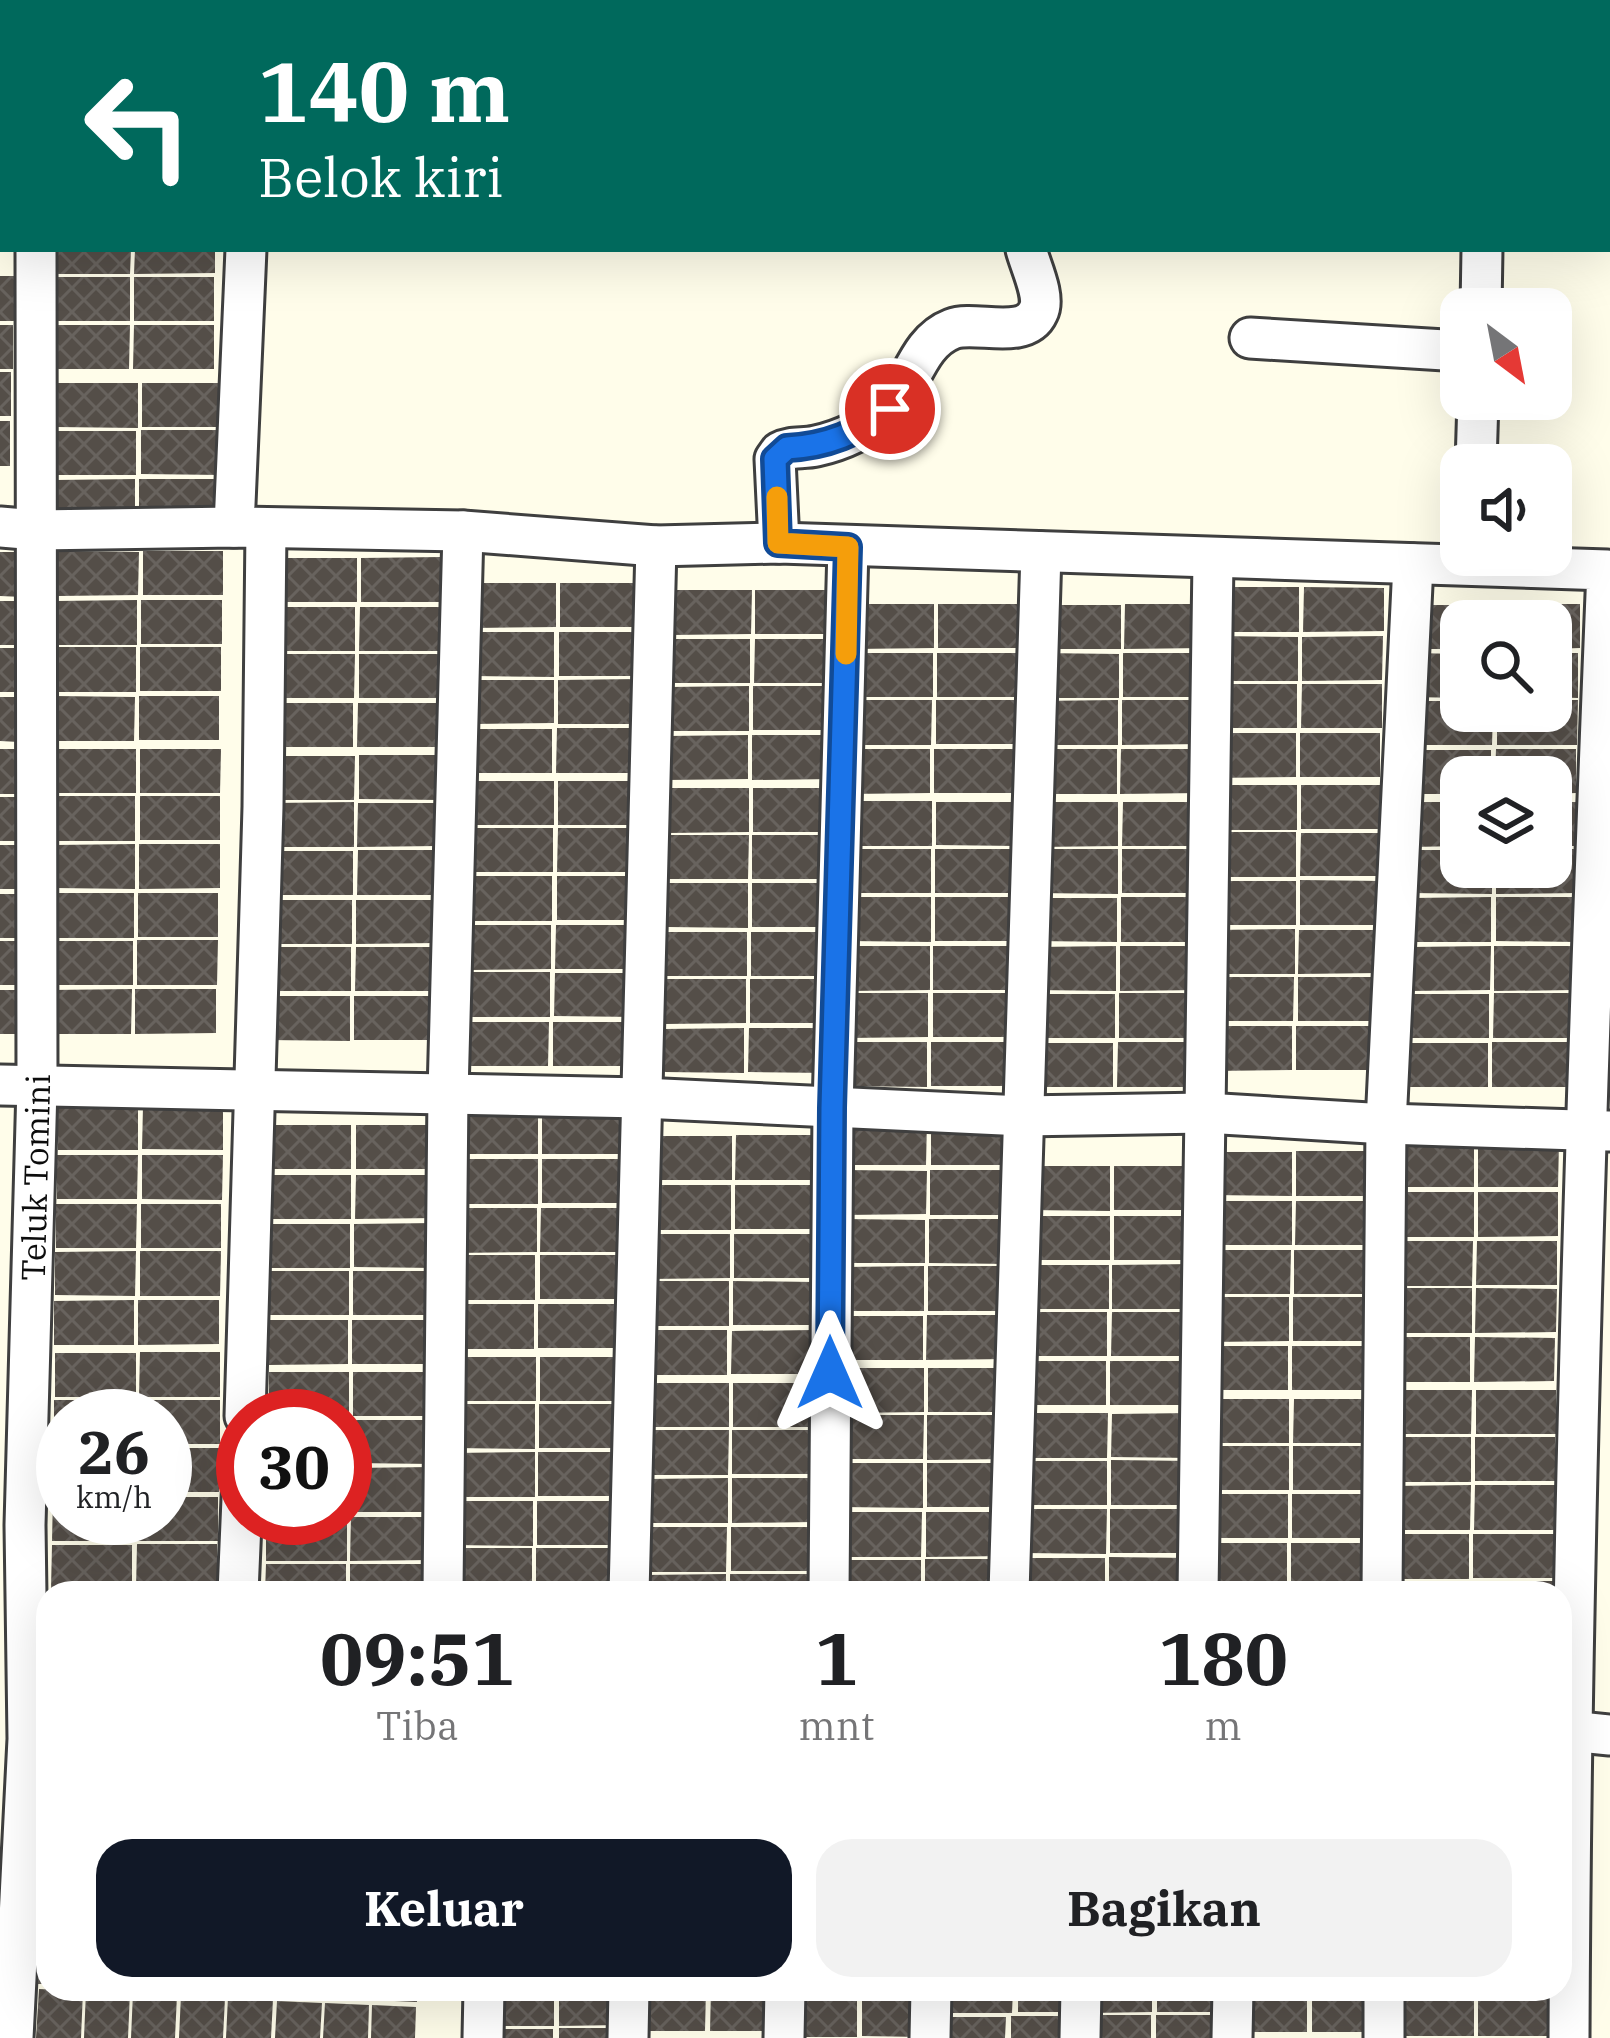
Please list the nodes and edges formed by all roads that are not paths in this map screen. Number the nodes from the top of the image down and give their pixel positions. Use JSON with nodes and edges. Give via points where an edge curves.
{"nodes":[{"id":1,"x":36,"y":252,"type":"edge"},
{"id":2,"x":246,"y":252,"type":"edge"},
{"id":3,"x":1027,"y":252,"type":"edge"},
{"id":4,"x":1482,"y":252,"type":"edge"},
{"id":5,"x":1481,"y":288,"type":"edge"},
{"id":6,"x":1250,"y":338,"type":"dead end"},
{"id":7,"x":1440,"y":350,"type":"edge"},
{"id":8,"x":250,"y":528,"type":"junction"},
{"id":9,"x":18,"y":529,"type":"edge"},
{"id":10,"x":463,"y":531,"type":"junction"},
{"id":11,"x":778,"y":543,"type":"junction"},
{"id":12,"x":656,"y":546,"type":"junction"},
{"id":13,"x":848,"y":547,"type":"junction"},
{"id":14,"x":1041,"y":552,"type":"junction"},
{"id":15,"x":1213,"y":560,"type":"junction"},
{"id":16,"x":1440,"y":563,"type":"edge"},
{"id":17,"x":1413,"y":564,"type":"junction"},
{"id":18,"x":1572,"y":568,"type":"edge"},
{"id":19,"x":1608,"y":570,"type":"edge"},
{"id":20,"x":19,"y":1086,"type":"edge"},
{"id":21,"x":255,"y":1091,"type":"junction"},
{"id":22,"x":448,"y":1093,"type":"junction"},
{"id":23,"x":642,"y":1098,"type":"junction"},
{"id":24,"x":832,"y":1108,"type":"junction"},
{"id":25,"x":1205,"y":1113,"type":"junction"},
{"id":26,"x":1022,"y":1116,"type":"junction"},
{"id":27,"x":1386,"y":1124,"type":"junction"},
{"id":28,"x":1597,"y":1130,"type":"edge"},
{"id":29,"x":246,"y":1389,"type":"edge"},
{"id":30,"x":240,"y":1545,"type":"edge"},
{"id":31,"x":239,"y":1581,"type":"edge"},
{"id":32,"x":443,"y":1581,"type":"edge"},
{"id":33,"x":629,"y":1581,"type":"edge"},
{"id":34,"x":829,"y":1581,"type":"edge"},
{"id":35,"x":1009,"y":1581,"type":"edge"},
{"id":36,"x":1198,"y":1581,"type":"edge"},
{"id":37,"x":1382,"y":1581,"type":"edge"},
{"id":38,"x":1572,"y":1599,"type":"edge"},
{"id":39,"x":25,"y":1696,"type":"edge"},
{"id":40,"x":1572,"y":1731,"type":"edge"},
{"id":41,"x":36,"y":1732,"type":"edge"},
{"id":42,"x":1610,"y":1735,"type":"edge"},
{"id":43,"x":36,"y":1850,"type":"edge"},
{"id":44,"x":35,"y":1905,"type":"edge"},
{"id":45,"x":484,"y":2001,"type":"edge"},
{"id":46,"x":629,"y":2001,"type":"edge"},
{"id":47,"x":785,"y":2001,"type":"edge"},
{"id":48,"x":932,"y":2001,"type":"edge"},
{"id":49,"x":1081,"y":2001,"type":"edge"},
{"id":50,"x":1233,"y":2001,"type":"edge"},
{"id":51,"x":1384,"y":2001,"type":"edge"},
{"id":52,"x":1569,"y":2001,"type":"edge"},
{"id":53,"x":13,"y":2038,"type":"edge"},
{"id":54,"x":483,"y":2038,"type":"edge"},
{"id":55,"x":628,"y":2038,"type":"edge"},
{"id":56,"x":784,"y":2038,"type":"edge"},
{"id":57,"x":930,"y":2038,"type":"edge"},
{"id":58,"x":1080,"y":2038,"type":"edge"},
{"id":59,"x":1232,"y":2038,"type":"edge"},
{"id":60,"x":1384,"y":2038,"type":"edge"},
{"id":61,"x":1569,"y":2038,"type":"edge"}],
"edges":[{"from":1,"to":9,"type":"street","name":"Teluk Tomini"},
{"from":2,"to":8,"type":"street"},
{"from":3,"to":11,"type":"street","via":[[1038,315],[1003,328],[958,326],[939,334],[890,409],[843,437],[780,452]]},
{"from":4,"to":5,"type":"street"},
{"from":6,"to":7,"type":"street"},
{"from":8,"to":9,"type":"street"},
{"from":8,"to":10,"type":"street"},
{"from":8,"to":21,"type":"street"},
{"from":9,"to":20,"type":"street","name":"Teluk Tomini"},
{"from":10,"to":12,"type":"street"},
{"from":10,"to":22,"type":"street"},
{"from":11,"to":12,"type":"street"},
{"from":11,"to":13,"type":"street"},
{"from":12,"to":23,"type":"street"},
{"from":13,"to":14,"type":"street"},
{"from":13,"to":24,"type":"street"},
{"from":14,"to":15,"type":"street"},
{"from":14,"to":26,"type":"street"},
{"from":15,"to":17,"type":"street"},
{"from":15,"to":25,"type":"street"},
{"from":16,"to":17,"type":"street"},
{"from":17,"to":27,"type":"street"},
{"from":18,"to":19,"type":"street"},
{"from":19,"to":28,"type":"street"},
{"from":20,"to":21,"type":"street"},
{"from":20,"to":39,"type":"street","name":"Teluk Tomini"},
{"from":21,"to":22,"type":"street"},
{"from":21,"to":29,"type":"street"},
{"from":22,"to":23,"type":"street"},
{"from":22,"to":32,"type":"street"},
{"from":23,"to":24,"type":"street"},
{"from":23,"to":33,"type":"street"},
{"from":24,"to":26,"type":"street"},
{"from":24,"to":34,"type":"street"},
{"from":25,"to":26,"type":"street"},
{"from":25,"to":27,"type":"street"},
{"from":25,"to":36,"type":"street"},
{"from":26,"to":35,"type":"street"},
{"from":27,"to":28,"type":"street"},
{"from":27,"to":37,"type":"street"},
{"from":28,"to":38,"type":"street"},
{"from":30,"to":31,"type":"street"},
{"from":39,"to":41,"type":"street","name":"Teluk Tomini"},
{"from":40,"to":42,"type":"street"},
{"from":43,"to":44,"type":"street","name":"Teluk Tomini"},
{"from":44,"to":53,"type":"street","name":"Teluk Tomini"},
{"from":45,"to":54,"type":"street"},
{"from":46,"to":55,"type":"street"},
{"from":47,"to":56,"type":"street"},
{"from":48,"to":57,"type":"street"},
{"from":49,"to":58,"type":"street"},
{"from":50,"to":59,"type":"street"},
{"from":51,"to":60,"type":"street"},
{"from":52,"to":61,"type":"street"}]}
